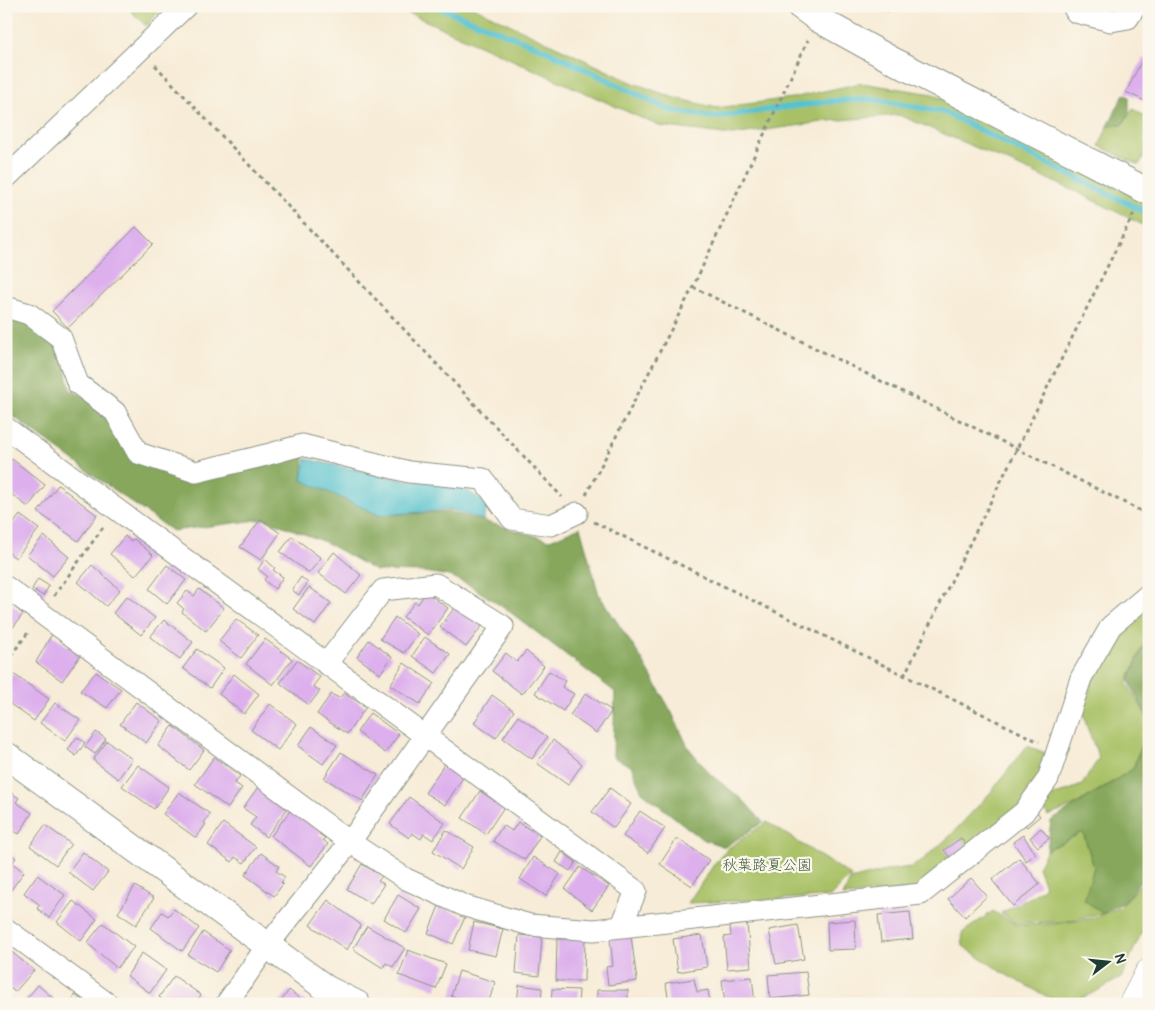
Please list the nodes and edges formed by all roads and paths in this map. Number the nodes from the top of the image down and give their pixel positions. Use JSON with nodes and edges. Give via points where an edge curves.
{"nodes":[{"id":1,"x":186,"y":6,"type":"edge"},
{"id":2,"x":1073,"y":6,"type":"edge"},
{"id":3,"x":1136,"y":6,"type":"edge"},
{"id":4,"x":809,"y":12,"type":"edge"},
{"id":5,"x":141,"y":50,"type":"junction"},
{"id":6,"x":6,"y":178,"type":"edge"},
{"id":7,"x":1148,"y":188,"type":"edge"},
{"id":8,"x":1127,"y":226,"type":"dead end"},
{"id":9,"x":692,"y":287,"type":"junction"},
{"id":10,"x":6,"y":307,"type":"edge"},
{"id":11,"x":6,"y":428,"type":"edge"},
{"id":12,"x":1017,"y":449,"type":"junction"},
{"id":13,"x":116,"y":509,"type":"junction"},
{"id":14,"x":576,"y":513,"type":"junction"},
{"id":15,"x":1149,"y":515,"type":"edge"},
{"id":16,"x":6,"y":587,"type":"edge"},
{"id":17,"x":1149,"y":594,"type":"edge"},
{"id":18,"x":42,"y":614,"type":"junction"},
{"id":19,"x":6,"y":662,"type":"edge"},
{"id":20,"x":326,"y":664,"type":"junction"},
{"id":21,"x":904,"y":676,"type":"junction"},
{"id":22,"x":425,"y":736,"type":"junction"},
{"id":23,"x":1057,"y":752,"type":"junction"},
{"id":24,"x":6,"y":755,"type":"edge"},
{"id":25,"x":350,"y":842,"type":"junction"},
{"id":26,"x":621,"y":927,"type":"junction"},
{"id":27,"x":6,"y":929,"type":"edge"},
{"id":28,"x":267,"y":946,"type":"junction"},
{"id":29,"x":1149,"y":973,"type":"edge"},
{"id":30,"x":108,"y":1004,"type":"edge"},
{"id":31,"x":226,"y":1004,"type":"edge"},
{"id":32,"x":358,"y":1004,"type":"edge"},
{"id":33,"x":1133,"y":1004,"type":"edge"}],
"edges":[{"from":1,"to":5,"type":"street"},
{"from":2,"to":3,"type":"street","via":[[1076,12],[1111,21],[1128,18]]},
{"from":4,"to":7,"type":"street","via":[[892,60]]},
{"from":4,"to":9,"type":"path","via":[[778,104]]},
{"from":5,"to":6,"type":"street"},
{"from":5,"to":14,"type":"path"},
{"from":8,"to":12,"type":"path"},
{"from":9,"to":12,"type":"path"},
{"from":9,"to":14,"type":"path"},
{"from":10,"to":14,"type":"street","via":[[29,314],[61,338],[78,384],[115,412],[138,453],[196,472],[302,444],[409,472],[483,479],[512,519],[551,525]]},
{"from":11,"to":13,"type":"street"},
{"from":12,"to":15,"type":"path"},
{"from":12,"to":21,"type":"path"},
{"from":13,"to":18,"type":"path"},
{"from":13,"to":20,"type":"street"},
{"from":14,"to":21,"type":"path"},
{"from":16,"to":18,"type":"street"},
{"from":17,"to":23,"type":"street","via":[[1110,626],[1082,678]]},
{"from":18,"to":19,"type":"path"},
{"from":18,"to":25,"type":"street"},
{"from":20,"to":22,"type":"street"},
{"from":20,"to":22,"type":"street","via":[[384,590],[436,584],[504,626]]},
{"from":21,"to":23,"type":"path"},
{"from":22,"to":25,"type":"street"},
{"from":22,"to":26,"type":"street","via":[[636,891]]},
{"from":23,"to":26,"type":"street","via":[[1048,779],[1024,812],[920,894]]},
{"from":24,"to":28,"type":"street"},
{"from":25,"to":26,"type":"street","via":[[406,879],[466,906],[530,925],[594,930]]},
{"from":25,"to":28,"type":"street"},
{"from":27,"to":30,"type":"street"},
{"from":28,"to":31,"type":"street"},
{"from":28,"to":32,"type":"street","via":[[327,989]]},
{"from":29,"to":33,"type":"main road"}]}
